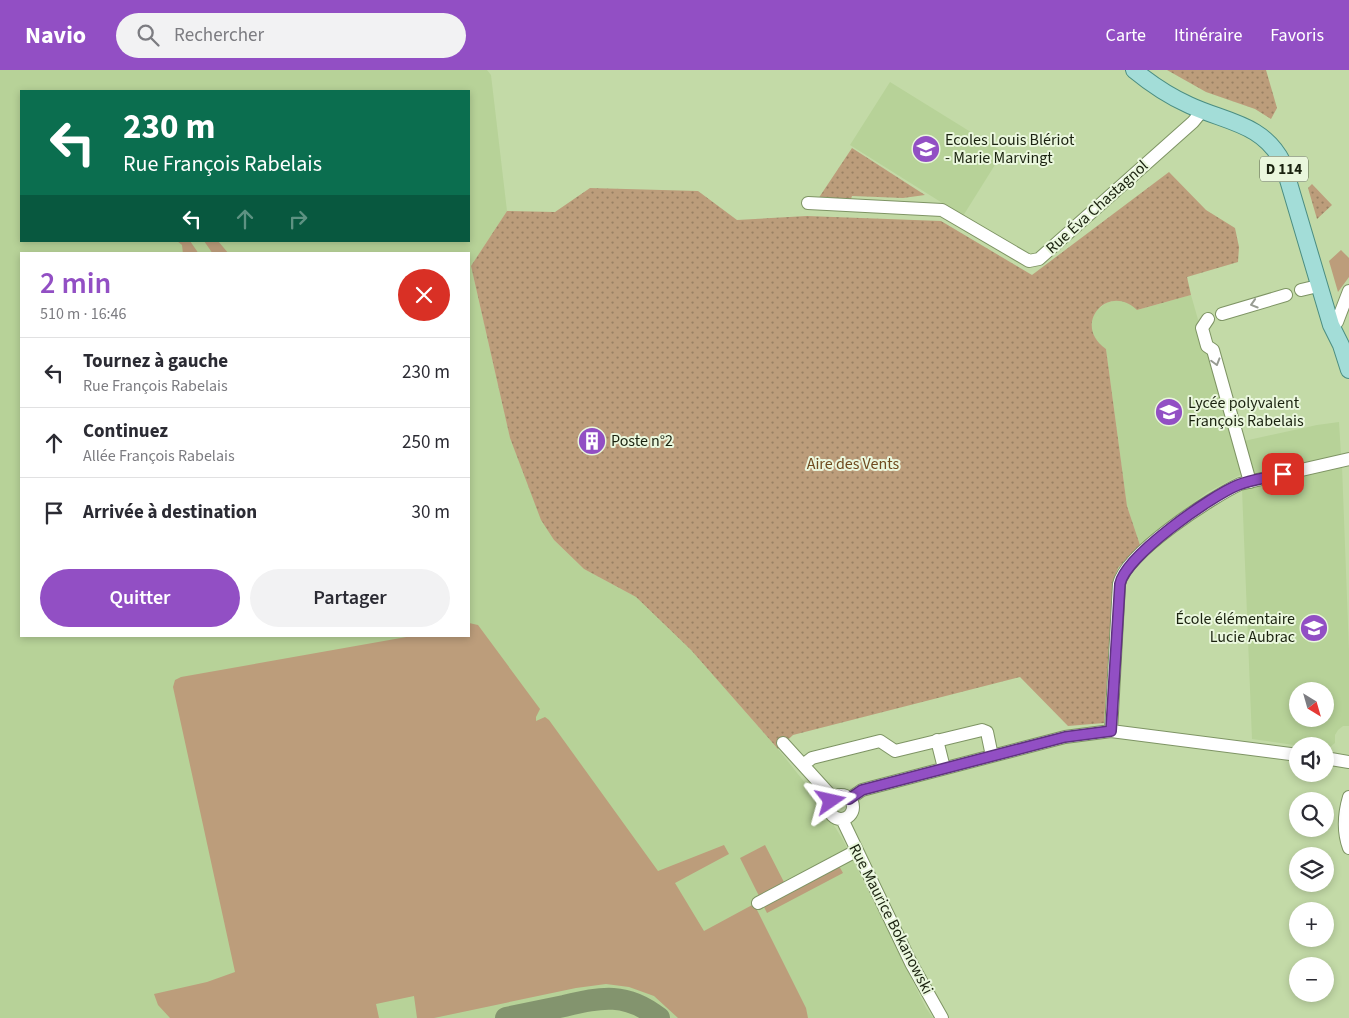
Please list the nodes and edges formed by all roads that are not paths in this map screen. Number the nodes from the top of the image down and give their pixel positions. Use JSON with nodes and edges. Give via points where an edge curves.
{"nodes":[{"id":1,"x":1134,"y":70,"type":"edge"},
{"id":2,"x":1148,"y":70,"type":"edge"},
{"id":3,"x":1202,"y":111,"type":"junction"},
{"id":4,"x":808,"y":204,"type":"dead end"},
{"id":5,"x":1318,"y":286,"type":"junction"},
{"id":6,"x":1301,"y":290,"type":"dead end"},
{"id":7,"x":1349,"y":291,"type":"edge"},
{"id":8,"x":1286,"y":295,"type":"dead end"},
{"id":9,"x":1222,"y":314,"type":"dead end"},
{"id":10,"x":1208,"y":319,"type":"dead end"},
{"id":11,"x":1337,"y":322,"type":"junction"},
{"id":12,"x":1341,"y":345,"type":"junction"},
{"id":13,"x":1349,"y":370,"type":"edge"},
{"id":14,"x":1349,"y":459,"type":"edge"},
{"id":15,"x":1250,"y":482,"type":"junction"},
{"id":16,"x":1111,"y":731,"type":"junction"},
{"id":17,"x":937,"y":740,"type":"junction"},
{"id":18,"x":783,"y":743,"type":"dead end"},
{"id":19,"x":1289,"y":754,"type":"edge"},
{"id":20,"x":992,"y":756,"type":"junction"},
{"id":21,"x":1334,"y":760,"type":"edge"},
{"id":22,"x":1349,"y":762,"type":"edge"},
{"id":23,"x":803,"y":766,"type":"junction"},
{"id":24,"x":944,"y":768,"type":"junction"},
{"id":25,"x":1349,"y":797,"type":"edge"},
{"id":26,"x":833,"y":798,"type":"junction"},
{"id":27,"x":849,"y":799,"type":"junction"},
{"id":28,"x":842,"y":819,"type":"junction"},
{"id":29,"x":1349,"y":848,"type":"edge"},
{"id":30,"x":856,"y":851,"type":"junction"},
{"id":31,"x":758,"y":903,"type":"dead end"},
{"id":32,"x":942,"y":1018,"type":"edge"}],
"edges":[{"from":1,"to":3,"type":"main road","number":"D 114","via":[[1171,96]]},
{"from":2,"to":11,"type":"main road","number":"D 114","via":[[1190,96],[1256,123],[1283,148]]},
{"from":3,"to":4,"type":"street","name":"Rue Éva Chastagnol","via":[[1038,259],[1029,261],[942,210]]},
{"from":3,"to":5,"type":"main road","number":"D 114","via":[[1252,129],[1277,152]]},
{"from":5,"to":6,"type":"street"},
{"from":5,"to":12,"type":"main road","number":"D 114"},
{"from":7,"to":11,"type":"street"},
{"from":8,"to":9,"type":"street","one_way":true},
{"from":10,"to":15,"type":"street","one_way":true,"via":[[1202,328],[1207,346],[1213,350]]},
{"from":11,"to":12,"type":"main road","number":"D 114"},
{"from":12,"to":13,"type":"main road","number":"D 114"},
{"from":14,"to":15,"type":"street"},
{"from":15,"to":16,"type":"street","via":[[1229,489],[1176,523],[1125,571],[1121,579]]},
{"from":16,"to":19,"type":"street"},
{"from":16,"to":20,"type":"street","via":[[1065,737]]},
{"from":17,"to":20,"type":"street","via":[[982,730],[987,732]]},
{"from":17,"to":23,"type":"street","via":[[895,751],[880,741],[812,758]]},
{"from":17,"to":24,"type":"street"},
{"from":18,"to":23,"type":"street"},
{"from":20,"to":24,"type":"street"},
{"from":21,"to":22,"type":"street"},
{"from":23,"to":26,"type":"street"},
{"from":24,"to":27,"type":"street","via":[[862,790]]},
{"from":25,"to":29,"type":"street","via":[[1344,826]]},
{"from":26,"to":27,"type":"street"},
{"from":26,"to":28,"type":"street","via":[[830,811],[835,818]]},
{"from":27,"to":28,"type":"street","via":[[853,805],[852,813]]},
{"from":28,"to":30,"type":"street","name":"Rue Maurice Bokanowski"},
{"from":30,"to":31,"type":"street"},
{"from":30,"to":32,"type":"street","name":"Rue Maurice Bokanowski"}]}
